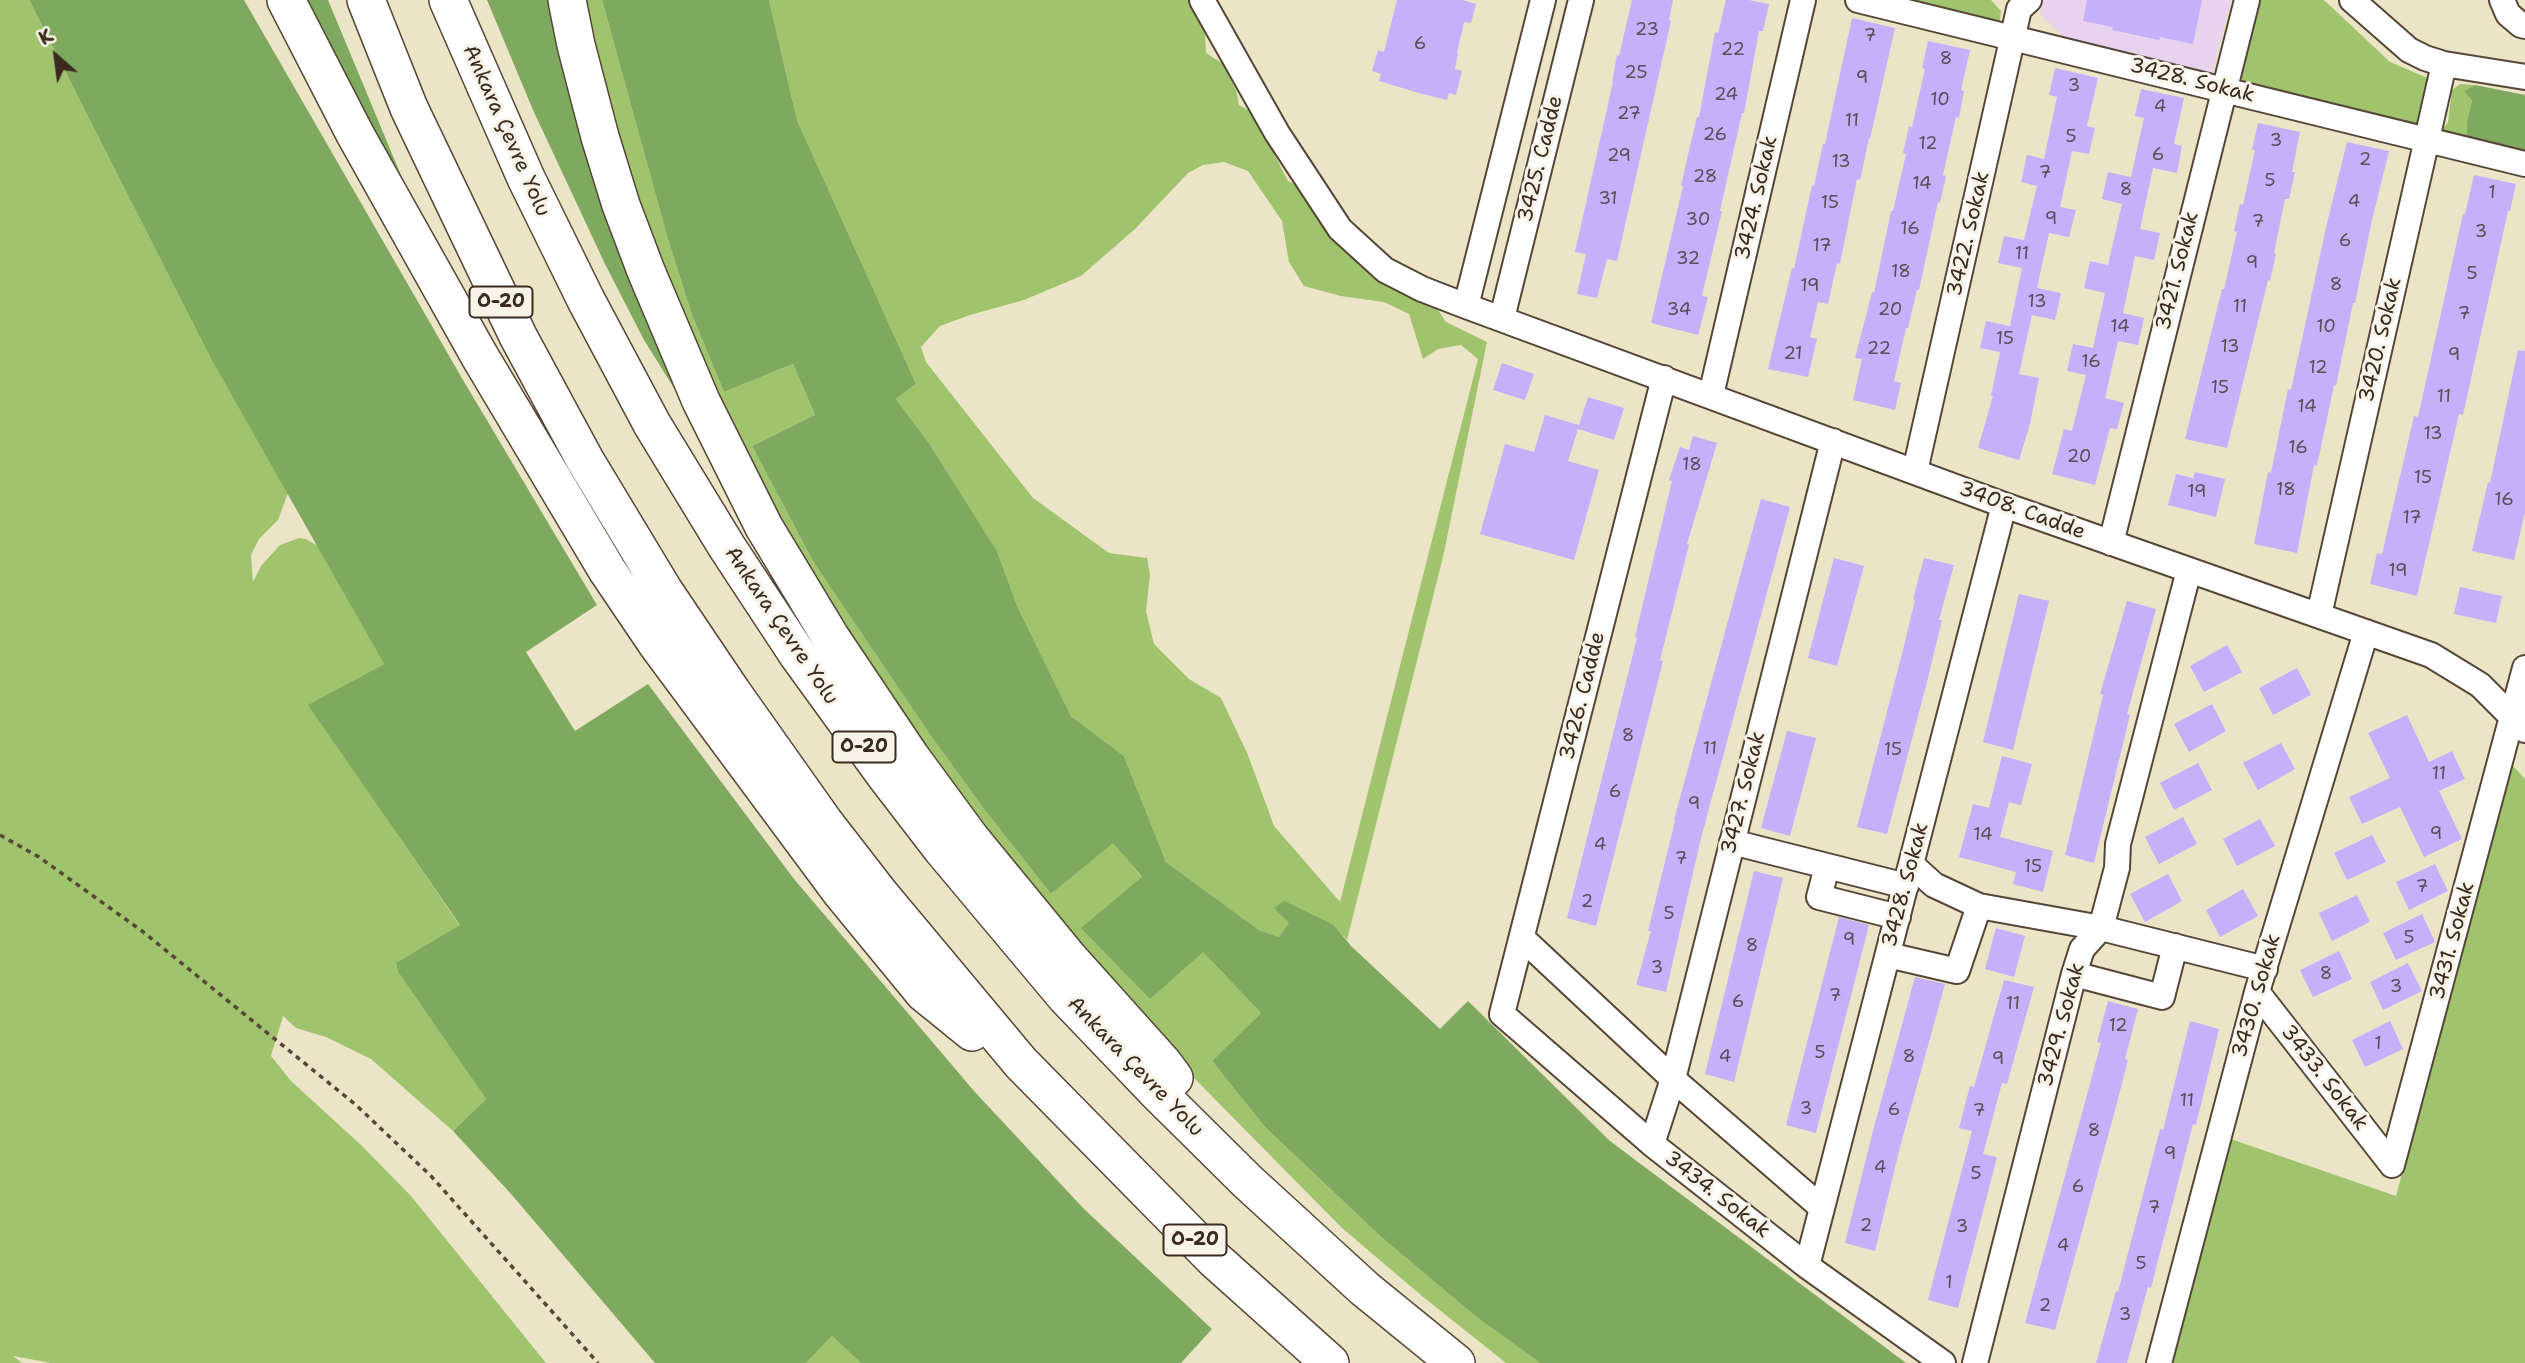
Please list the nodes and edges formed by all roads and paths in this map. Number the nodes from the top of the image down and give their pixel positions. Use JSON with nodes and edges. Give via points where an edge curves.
{"nodes":[{"id":1,"x":286,"y":0,"type":"edge"},
{"id":2,"x":366,"y":0,"type":"edge"},
{"id":3,"x":448,"y":0,"type":"edge"},
{"id":4,"x":567,"y":0,"type":"edge"},
{"id":5,"x":1202,"y":0,"type":"edge"},
{"id":6,"x":1543,"y":0,"type":"edge"},
{"id":7,"x":1581,"y":0,"type":"edge"},
{"id":8,"x":1803,"y":0,"type":"edge"},
{"id":9,"x":1858,"y":0,"type":"edge"},
{"id":10,"x":2247,"y":0,"type":"edge"},
{"id":11,"x":2352,"y":0,"type":"edge"},
{"id":12,"x":2502,"y":0,"type":"edge"},
{"id":13,"x":2019,"y":3,"type":"edge"},
{"id":14,"x":2525,"y":26,"type":"edge"},
{"id":15,"x":2013,"y":37,"type":"junction"},
{"id":16,"x":2444,"y":64,"type":"junction"},
{"id":17,"x":2525,"y":77,"type":"edge"},
{"id":18,"x":2223,"y":88,"type":"junction"},
{"id":19,"x":2427,"y":139,"type":"junction"},
{"id":20,"x":2525,"y":164,"type":"edge"},
{"id":21,"x":1466,"y":306,"type":"junction"},
{"id":22,"x":1502,"y":318,"type":"junction"},
{"id":23,"x":1664,"y":378,"type":"junction"},
{"id":24,"x":1711,"y":395,"type":"junction"},
{"id":25,"x":1833,"y":441,"type":"junction"},
{"id":26,"x":1915,"y":471,"type":"junction"},
{"id":27,"x":2004,"y":505,"type":"junction"},
{"id":28,"x":2111,"y":543,"type":"junction"},
{"id":29,"x":2189,"y":570,"type":"junction"},
{"id":30,"x":2319,"y":615,"type":"junction"},
{"id":31,"x":2365,"y":632,"type":"junction"},
{"id":32,"x":2525,"y":668,"type":"edge"},
{"id":33,"x":2519,"y":724,"type":"edge"},
{"id":34,"x":0,"y":835,"type":"edge"},
{"id":35,"x":1732,"y":842,"type":"junction"},
{"id":36,"x":1828,"y":867,"type":"junction"},
{"id":37,"x":1909,"y":875,"type":"junction"},
{"id":38,"x":1979,"y":906,"type":"junction"},
{"id":39,"x":1898,"y":918,"type":"junction"},
{"id":40,"x":2101,"y":928,"type":"junction"},
{"id":41,"x":1522,"y":938,"type":"junction"},
{"id":42,"x":2175,"y":946,"type":"junction"},
{"id":43,"x":1888,"y":955,"type":"junction"},
{"id":44,"x":2265,"y":969,"type":"junction"},
{"id":45,"x":2074,"y":974,"type":"junction"},
{"id":46,"x":2256,"y":992,"type":"junction"},
{"id":47,"x":1502,"y":1014,"type":"joint"},
{"id":48,"x":1673,"y":1079,"type":"junction"},
{"id":49,"x":1067,"y":1110,"type":"junction"},
{"id":50,"x":1652,"y":1144,"type":"junction"},
{"id":51,"x":2392,"y":1165,"type":"joint"},
{"id":52,"x":1248,"y":1182,"type":"junction"},
{"id":53,"x":1822,"y":1208,"type":"junction"},
{"id":54,"x":1807,"y":1266,"type":"junction"},
{"id":55,"x":598,"y":1363,"type":"edge"},
{"id":56,"x":1331,"y":1363,"type":"edge"},
{"id":57,"x":1456,"y":1363,"type":"edge"},
{"id":58,"x":1943,"y":1363,"type":"edge"},
{"id":59,"x":1975,"y":1363,"type":"edge"},
{"id":60,"x":2159,"y":1363,"type":"edge"}],
"edges":[{"from":1,"to":49,"type":"highway","via":[[479,355],[607,570],[657,644],[841,892],[924,993]]},
{"from":2,"to":49,"type":"highway","number":"O-20","via":[[408,108],[512,324],[585,460],[664,591],[840,842],[965,998]]},
{"from":3,"to":52,"type":"highway","name":"Ankara Çevre Yolu","number":"O-20","via":[[526,178],[652,424],[798,655],[942,849],[1066,997]]},
{"from":4,"to":52,"type":"highway","via":[[621,205],[701,401],[764,527],[831,638],[940,797],[1067,957],[1163,1063]]},
{"from":5,"to":21,"type":"street","name":"3408. Cadde","via":[[1278,133],[1340,229],[1385,270]]},
{"from":6,"to":21,"type":"street","name":"3425. Cadde"},
{"from":7,"to":22,"type":"street","name":"3425. Cadde"},
{"from":8,"to":24,"type":"street","name":"3424. Sokak"},
{"from":9,"to":15,"type":"street","name":"3428. Sokak"},
{"from":10,"to":18,"type":"street","name":"3421. Sokak"},
{"from":11,"to":16,"type":"street","via":[[2409,50]]},
{"from":12,"to":14,"type":"street","via":[[2508,14]]},
{"from":13,"to":15,"type":"street","name":"3422. Sokak"},
{"from":15,"to":18,"type":"street","name":"3428. Sokak"},
{"from":15,"to":26,"type":"street","name":"3422. Sokak"},
{"from":16,"to":17,"type":"street"},
{"from":16,"to":19,"type":"street","name":"3420. Sokak"},
{"from":18,"to":19,"type":"street","name":"3428. Sokak"},
{"from":18,"to":28,"type":"street","name":"3421. Sokak"},
{"from":19,"to":20,"type":"street","name":"3428. Sokak"},
{"from":19,"to":30,"type":"street","name":"3420. Sokak"},
{"from":21,"to":22,"type":"street","name":"3408. Cadde"},
{"from":22,"to":23,"type":"street","name":"3408. Cadde"},
{"from":23,"to":24,"type":"street","name":"3408. Cadde"},
{"from":23,"to":41,"type":"street","name":"3426. Cadde"},
{"from":24,"to":25,"type":"street","name":"3408. Cadde"},
{"from":25,"to":26,"type":"street","name":"3408. Cadde"},
{"from":25,"to":35,"type":"street","name":"3427. Sokak"},
{"from":26,"to":27,"type":"street","name":"3408. Cadde"},
{"from":27,"to":28,"type":"street","name":"3408. Cadde"},
{"from":27,"to":37,"type":"street","name":"3428. Sokak"},
{"from":28,"to":29,"type":"street","name":"3408. Cadde"},
{"from":29,"to":30,"type":"street","name":"3408. Cadde"},
{"from":29,"to":40,"type":"street","name":"3429. Sokak","via":[[2118,844],[2117,868]]},
{"from":30,"to":31,"type":"street","name":"3408. Cadde"},
{"from":31,"to":33,"type":"street","name":"3408. Cadde","via":[[2431,655],[2480,685]]},
{"from":31,"to":44,"type":"street","name":"3430. Sokak"},
{"from":32,"to":33,"type":"street","name":"3431. Sokak"},
{"from":33,"to":51,"type":"street","name":"3431. Sokak"},
{"from":34,"to":55,"type":"path","via":[[39,857],[142,931],[356,1105],[431,1177]]},
{"from":35,"to":36,"type":"street"},
{"from":35,"to":48,"type":"street","name":"3427. Sokak"},
{"from":36,"to":37,"type":"street"},
{"from":36,"to":39,"type":"street","via":[[1819,897]]},
{"from":37,"to":38,"type":"street"},
{"from":37,"to":39,"type":"street","name":"3428. Sokak"},
{"from":38,"to":40,"type":"street"},
{"from":38,"to":43,"type":"street","via":[[1958,971]]},
{"from":39,"to":43,"type":"street","name":"3428. Sokak"},
{"from":40,"to":42,"type":"street"},
{"from":40,"to":45,"type":"street","name":"3429. Sokak","via":[[2082,949]]},
{"from":41,"to":47,"type":"street","name":"3426. Cadde"},
{"from":41,"to":48,"type":"street"},
{"from":42,"to":44,"type":"street"},
{"from":42,"to":45,"type":"street","via":[[2162,997]]},
{"from":43,"to":53,"type":"street","name":"3428. Sokak"},
{"from":44,"to":46,"type":"street","name":"3430. Sokak"},
{"from":45,"to":59,"type":"street","name":"3429. Sokak"},
{"from":46,"to":51,"type":"street","name":"3433. Sokak"},
{"from":46,"to":60,"type":"street","name":"3430. Sokak"},
{"from":47,"to":50,"type":"street","name":"3434. Sokak"},
{"from":48,"to":50,"type":"street","name":"3427. Sokak"},
{"from":48,"to":53,"type":"street"},
{"from":49,"to":56,"type":"highway","number":"O-20","via":[[1214,1259]]},
{"from":50,"to":54,"type":"street","name":"3434. Sokak"},
{"from":52,"to":57,"type":"highway","name":"Ankara Çevre Yolu","number":"O-20","via":[[1365,1289]]},
{"from":53,"to":54,"type":"street","name":"3428. Sokak"},
{"from":54,"to":58,"type":"street","name":"3434. Sokak"}]}
